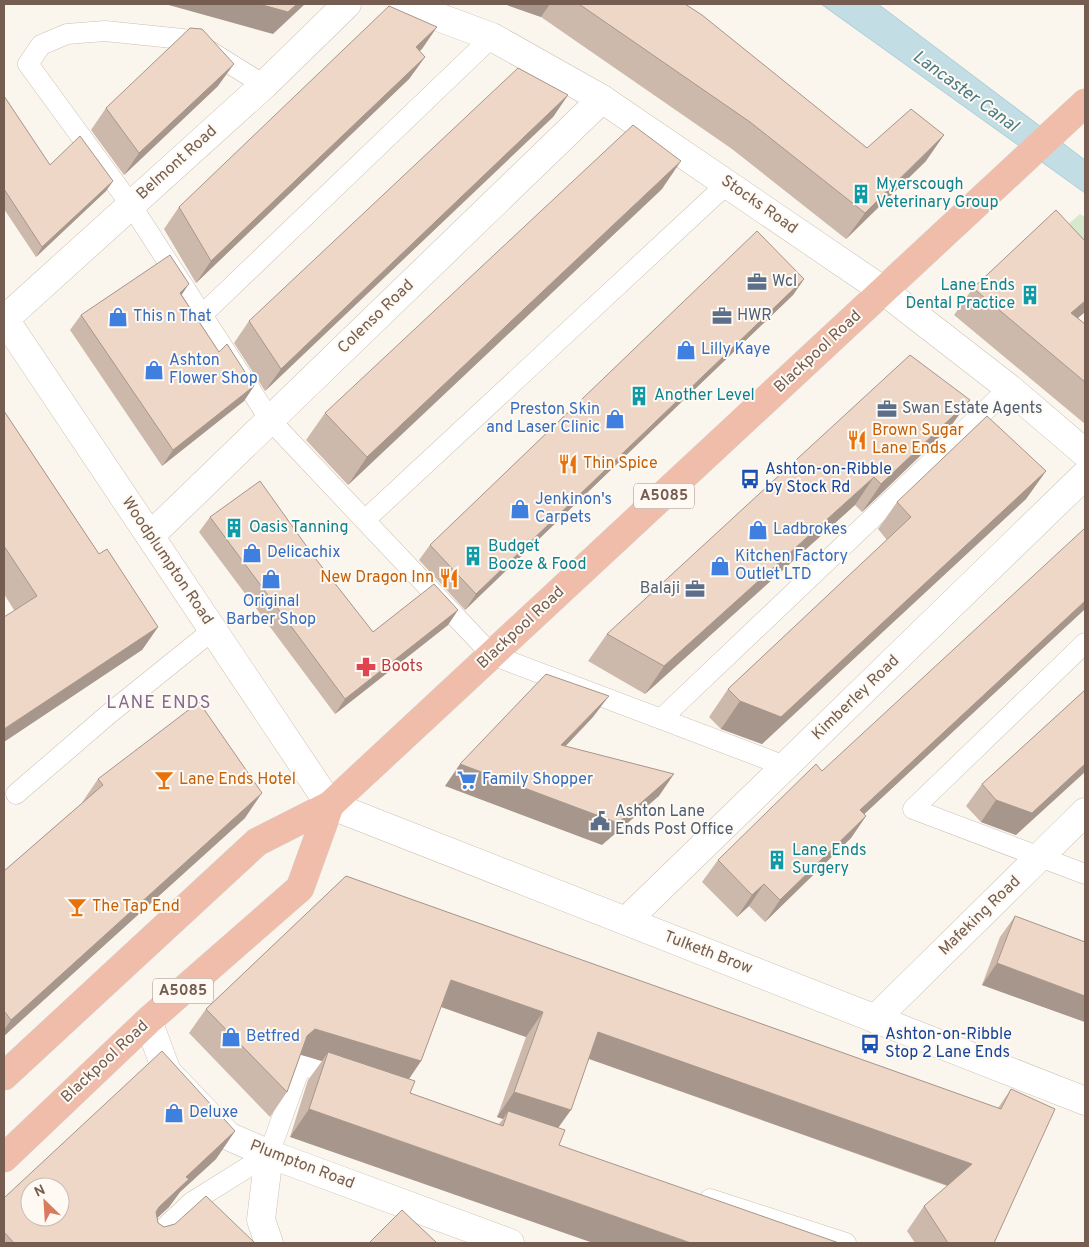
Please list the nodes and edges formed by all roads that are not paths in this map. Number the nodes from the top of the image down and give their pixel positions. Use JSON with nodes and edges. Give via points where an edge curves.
{"nodes":[{"id":1,"x":347,"y":4,"type":"edge"},
{"id":2,"x":403,"y":4,"type":"edge"},
{"id":3,"x":492,"y":37,"type":"junction"},
{"id":4,"x":264,"y":85,"type":"junction"},
{"id":5,"x":602,"y":99,"type":"junction"},
{"id":6,"x":1085,"y":103,"type":"edge"},
{"id":7,"x":728,"y":183,"type":"junction"},
{"id":8,"x":131,"y":205,"type":"junction"},
{"id":9,"x":884,"y":291,"type":"junction"},
{"id":10,"x":202,"y":315,"type":"junction"},
{"id":11,"x":4,"y":318,"type":"edge"},
{"id":12,"x":1009,"y":388,"type":"junction"},
{"id":13,"x":270,"y":420,"type":"junction"},
{"id":14,"x":1085,"y":454,"type":"edge"},
{"id":15,"x":1085,"y":475,"type":"edge"},
{"id":16,"x":365,"y":520,"type":"junction"},
{"id":17,"x":150,"y":536,"type":"junction"},
{"id":18,"x":213,"y":630,"type":"junction"},
{"id":19,"x":1085,"y":643,"type":"edge"},
{"id":20,"x":492,"y":655,"type":"junction"},
{"id":21,"x":661,"y":719,"type":"junction"},
{"id":22,"x":785,"y":766,"type":"junction"},
{"id":23,"x":16,"y":794,"type":"dead end"},
{"id":24,"x":330,"y":805,"type":"junction"},
{"id":25,"x":1085,"y":812,"type":"edge"},
{"id":26,"x":1040,"y":856,"type":"junction"},
{"id":27,"x":1085,"y":874,"type":"edge"},
{"id":28,"x":626,"y":922,"type":"junction"},
{"id":29,"x":875,"y":1019,"type":"junction"},
{"id":30,"x":148,"y":1021,"type":"junction"},
{"id":31,"x":4,"y":1076,"type":"edge"},
{"id":32,"x":357,"y":1083,"type":"edge"},
{"id":33,"x":1085,"y":1100,"type":"edge"},
{"id":34,"x":269,"y":1154,"type":"junction"},
{"id":35,"x":4,"y":1158,"type":"edge"},
{"id":36,"x":695,"y":1194,"type":"edge"},
{"id":37,"x":502,"y":1242,"type":"edge"},
{"id":38,"x":148,"y":1243,"type":"edge"},
{"id":39,"x":269,"y":1243,"type":"edge"},
{"id":40,"x":846,"y":1243,"type":"edge"}],
"edges":[{"from":1,"to":4,"type":"street","name":"Belmont Road"},
{"from":2,"to":3,"type":"street","name":"Stocks Road"},
{"from":3,"to":5,"type":"street","name":"Stocks Road"},
{"from":3,"to":10,"type":"lane"},
{"from":4,"to":8,"type":"street","name":"Belmont Road"},
{"from":4,"to":8,"type":"lane","via":[[192,40],[105,31],[67,34],[41,45],[28,64]]},
{"from":5,"to":7,"type":"street","name":"Stocks Road"},
{"from":5,"to":13,"type":"street","name":"Colenso Road"},
{"from":6,"to":9,"type":"highway","name":"Blackpool Road","number":"A5085"},
{"from":7,"to":9,"type":"street","name":"Stocks Road"},
{"from":7,"to":16,"type":"lane"},
{"from":8,"to":10,"type":"lane"},
{"from":8,"to":11,"type":"street","name":"Belmont Road"},
{"from":9,"to":12,"type":"street","name":"Stocks Road"},
{"from":9,"to":20,"type":"highway","name":"Blackpool Road","number":"A5085"},
{"from":10,"to":13,"type":"lane"},
{"from":11,"to":17,"type":"street","name":"Woodplumpton Road"},
{"from":12,"to":14,"type":"street","name":"Stocks Road"},
{"from":12,"to":21,"type":"lane"},
{"from":13,"to":16,"type":"lane"},
{"from":13,"to":17,"type":"street","name":"Colenso Road"},
{"from":15,"to":22,"type":"street","name":"Kimberley Road"},
{"from":16,"to":20,"type":"lane"},
{"from":17,"to":18,"type":"street","name":"Woodplumpton Road"},
{"from":18,"to":23,"type":"lane"},
{"from":18,"to":24,"type":"street","name":"Woodplumpton Road"},
{"from":19,"to":26,"type":"lane","via":[[913,809]]},
{"from":20,"to":21,"type":"lane"},
{"from":20,"to":24,"type":"highway","name":"Blackpool Road","number":"A5085"},
{"from":21,"to":22,"type":"lane"},
{"from":22,"to":28,"type":"street","name":"Kimberley Road"},
{"from":24,"to":28,"type":"street","name":"Tulketh Brow"},
{"from":24,"to":30,"type":"highway","name":"Blackpool Road","number":"A5085","via":[[300,888]]},
{"from":24,"to":31,"type":"highway","name":"Blackpool Road","number":"A5085","via":[[257,842]]},
{"from":25,"to":26,"type":"street","name":"Mafeking Road"},
{"from":26,"to":27,"type":"lane"},
{"from":26,"to":29,"type":"street","name":"Mafeking Road"},
{"from":28,"to":29,"type":"street","name":"Tulketh Brow"},
{"from":29,"to":33,"type":"street","name":"Tulketh Brow"},
{"from":30,"to":34,"type":"street","name":"Plumpton Road","via":[[167,1072],[228,1136]]},
{"from":30,"to":35,"type":"highway","name":"Blackpool Road","number":"A5085"},
{"from":32,"to":34,"type":"lane","via":[[301,1064]]},
{"from":34,"to":37,"type":"street","name":"Plumpton Road"},
{"from":34,"to":38,"type":"lane","via":[[192,1202]]},
{"from":34,"to":39,"type":"street","via":[[260,1220]]},
{"from":36,"to":40,"type":"lane"}]}
